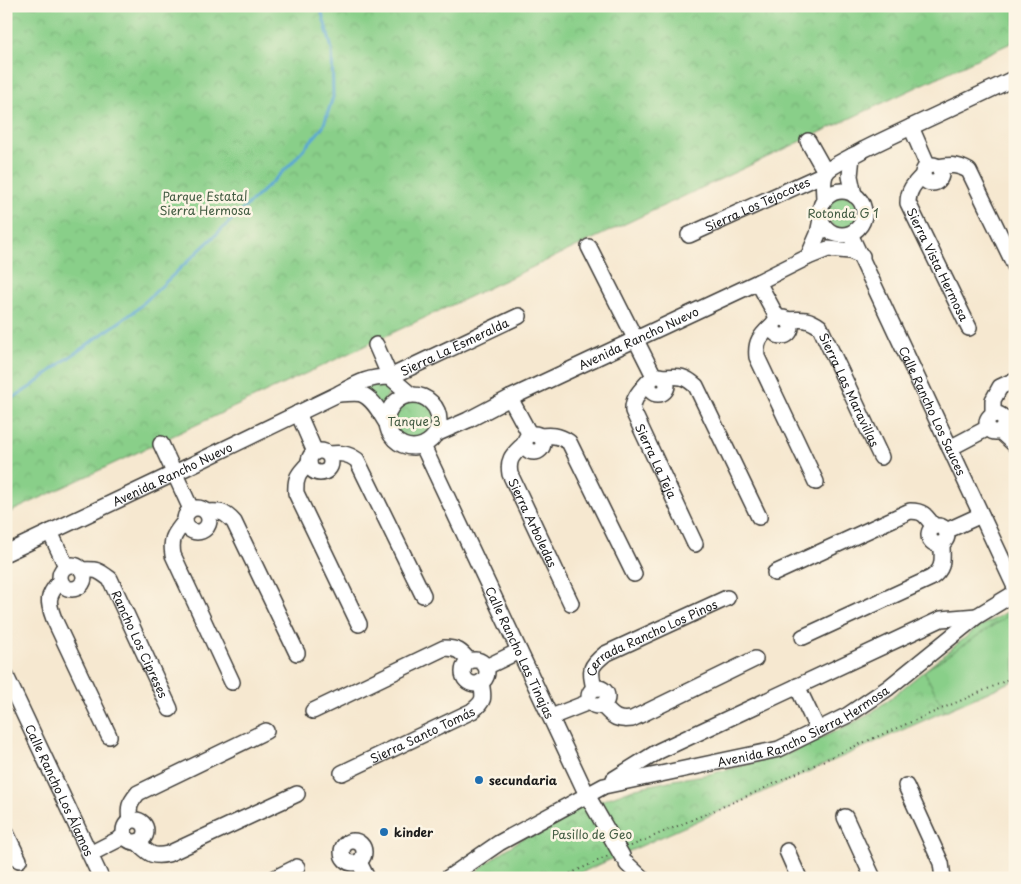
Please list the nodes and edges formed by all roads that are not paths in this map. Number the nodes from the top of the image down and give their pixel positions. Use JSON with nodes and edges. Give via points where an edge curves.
{"nodes":[{"id":1,"x":1015,"y":78,"type":"edge"},
{"id":2,"x":910,"y":127,"type":"junction"},
{"id":3,"x":808,"y":141,"type":"dead end"},
{"id":4,"x":852,"y":156,"type":"junction"},
{"id":5,"x":929,"y":169,"type":"junction"},
{"id":6,"x":826,"y":173,"type":"junction"},
{"id":7,"x":854,"y":195,"type":"junction"},
{"id":8,"x":824,"y":200,"type":"junction"},
{"id":9,"x":820,"y":219,"type":"junction"},
{"id":10,"x":845,"y":234,"type":"junction"},
{"id":11,"x":689,"y":235,"type":"dead end"},
{"id":12,"x":589,"y":247,"type":"dead end"},
{"id":13,"x":828,"y":249,"type":"junction"},
{"id":14,"x":862,"y":256,"type":"junction"},
{"id":15,"x":808,"y":257,"type":"junction"},
{"id":16,"x":1015,"y":266,"type":"edge"},
{"id":17,"x":758,"y":282,"type":"junction"},
{"id":18,"x":519,"y":316,"type":"dead end"},
{"id":19,"x":779,"y":321,"type":"junction"},
{"id":20,"x":968,"y":328,"type":"dead end"},
{"id":21,"x":634,"y":340,"type":"junction"},
{"id":22,"x":376,"y":345,"type":"dead end"},
{"id":23,"x":390,"y":377,"type":"junction"},
{"id":24,"x":655,"y":378,"type":"junction"},
{"id":25,"x":1015,"y":380,"type":"edge"},
{"id":26,"x":338,"y":394,"type":"junction"},
{"id":27,"x":412,"y":395,"type":"junction"},
{"id":28,"x":510,"y":398,"type":"junction"},
{"id":29,"x":298,"y":413,"type":"junction"},
{"id":30,"x":438,"y":413,"type":"junction"},
{"id":31,"x":468,"y":420,"type":"junction"},
{"id":32,"x":386,"y":422,"type":"junction"},
{"id":33,"x":994,"y":425,"type":"junction"},
{"id":34,"x":436,"y":434,"type":"junction"},
{"id":35,"x":531,"y":438,"type":"junction"},
{"id":36,"x":162,"y":444,"type":"dead end"},
{"id":37,"x":1015,"y":445,"type":"edge"},
{"id":38,"x":423,"y":446,"type":"junction"},
{"id":39,"x":950,"y":448,"type":"junction"},
{"id":40,"x":318,"y":456,"type":"junction"},
{"id":41,"x":881,"y":457,"type":"dead end"},
{"id":42,"x":175,"y":474,"type":"junction"},
{"id":43,"x":816,"y":482,"type":"dead end"},
{"id":44,"x":194,"y":514,"type":"junction"},
{"id":45,"x":981,"y":515,"type":"junction"},
{"id":46,"x":759,"y":517,"type":"dead end"},
{"id":47,"x":50,"y":532,"type":"junction"},
{"id":48,"x":941,"y":534,"type":"junction"},
{"id":49,"x":695,"y":544,"type":"dead end"},
{"id":50,"x":6,"y":553,"type":"edge"},
{"id":51,"x":66,"y":566,"type":"junction"},
{"id":52,"x":82,"y":570,"type":"junction"},
{"id":53,"x":775,"y":573,"type":"dead end"},
{"id":54,"x":634,"y":574,"type":"dead end"},
{"id":55,"x":60,"y":581,"type":"junction"},
{"id":56,"x":1015,"y":587,"type":"edge"},
{"id":57,"x":1015,"y":593,"type":"edge"},
{"id":58,"x":423,"y":596,"type":"dead end"},
{"id":59,"x":727,"y":598,"type":"dead end"},
{"id":60,"x":571,"y":603,"type":"dead end"},
{"id":61,"x":978,"y":616,"type":"junction"},
{"id":62,"x":359,"y":624,"type":"dead end"},
{"id":63,"x":802,"y":637,"type":"dead end"},
{"id":64,"x":519,"y":650,"type":"junction"},
{"id":65,"x":297,"y":654,"type":"dead end"},
{"id":66,"x":755,"y":659,"type":"dead end"},
{"id":67,"x":470,"y":661,"type":"junction"},
{"id":68,"x":486,"y":667,"type":"junction"},
{"id":69,"x":6,"y":676,"type":"edge"},
{"id":70,"x":232,"y":682,"type":"dead end"},
{"id":71,"x":481,"y":682,"type":"junction"},
{"id":72,"x":797,"y":686,"type":"junction"},
{"id":73,"x":595,"y":699,"type":"junction"},
{"id":74,"x":170,"y":710,"type":"dead end"},
{"id":75,"x":313,"y":710,"type":"dead end"},
{"id":76,"x":551,"y":717,"type":"junction"},
{"id":77,"x":818,"y":730,"type":"junction"},
{"id":78,"x":266,"y":731,"type":"dead end"},
{"id":79,"x":109,"y":736,"type":"dead end"},
{"id":80,"x":342,"y":773,"type":"dead end"},
{"id":81,"x":604,"y":786,"type":"junction"},
{"id":82,"x":906,"y":786,"type":"dead end"},
{"id":83,"x":297,"y":794,"type":"dead end"},
{"id":84,"x":587,"y":795,"type":"junction"},
{"id":85,"x":845,"y":816,"type":"dead end"},
{"id":86,"x":6,"y":833,"type":"edge"},
{"id":87,"x":131,"y":839,"type":"junction"},
{"id":88,"x":787,"y":851,"type":"dead end"},
{"id":89,"x":90,"y":854,"type":"junction"},
{"id":90,"x":19,"y":860,"type":"dead end"},
{"id":91,"x":359,"y":862,"type":"dead end"},
{"id":92,"x":297,"y":867,"type":"dead end"},
{"id":93,"x":101,"y":878,"type":"edge"},
{"id":94,"x":275,"y":878,"type":"edge"},
{"id":95,"x":367,"y":878,"type":"edge"},
{"id":96,"x":448,"y":878,"type":"edge"},
{"id":97,"x":642,"y":878,"type":"edge"},
{"id":98,"x":799,"y":878,"type":"edge"},
{"id":99,"x":873,"y":878,"type":"edge"},
{"id":100,"x":943,"y":878,"type":"edge"}],
"edges":[{"from":1,"to":2,"type":"street"},
{"from":2,"to":4,"type":"street"},
{"from":2,"to":5,"type":"street"},
{"from":3,"to":6,"type":"street"},
{"from":4,"to":6,"type":"street","name":"Sierra Los Tejocotes"},
{"from":4,"to":7,"type":"street","via":[[850,176]]},
{"from":5,"to":16,"type":"street","via":[[954,165],[969,171]]},
{"from":5,"to":20,"type":"street","name":"Sierra Vista Hermosa","via":[[912,187],[908,203]]},
{"from":6,"to":8,"type":"street"},
{"from":6,"to":11,"type":"street","name":"Sierra Los Tejocotes"},
{"from":7,"to":8,"type":"street","via":[[838,192]]},
{"from":7,"to":10,"type":"street","via":[[860,201],[864,216],[857,229]]},
{"from":8,"to":9,"type":"street"},
{"from":9,"to":10,"type":"street","via":[[832,233]]},
{"from":9,"to":15,"type":"street","via":[[818,234]]},
{"from":10,"to":13,"type":"street"},
{"from":10,"to":14,"type":"street","name":"Calle Rancho Los Sauces"},
{"from":12,"to":21,"type":"street"},
{"from":13,"to":14,"type":"street"},
{"from":13,"to":15,"type":"street","name":"Avenida Rancho Nuevo"},
{"from":14,"to":39,"type":"street","name":"Calle Rancho Los Sauces"},
{"from":15,"to":17,"type":"street","name":"Avenida Rancho Nuevo"},
{"from":17,"to":19,"type":"street"},
{"from":17,"to":21,"type":"street","name":"Avenida Rancho Nuevo"},
{"from":18,"to":23,"type":"street","name":"Sierra La Esmeralda"},
{"from":19,"to":41,"type":"street","name":"Sierra Las Maravillas","via":[[806,319],[820,327]]},
{"from":19,"to":43,"type":"street","via":[[761,336],[756,347],[757,357]]},
{"from":21,"to":24,"type":"street"},
{"from":21,"to":28,"type":"street","name":"Avenida Rancho Nuevo"},
{"from":22,"to":23,"type":"street"},
{"from":23,"to":26,"type":"street","name":"Sierra La Esmeralda","via":[[362,381]]},
{"from":23,"to":27,"type":"street"},
{"from":24,"to":46,"type":"street","via":[[680,376],[696,386]]},
{"from":24,"to":49,"type":"street","name":"Sierra La Teja","via":[[637,394],[632,411]]},
{"from":25,"to":33,"type":"street","via":[[1000,387],[993,400]]},
{"from":26,"to":29,"type":"street","name":"Avenida Rancho Nuevo"},
{"from":26,"to":32,"type":"street","via":[[360,394],[369,399]]},
{"from":27,"to":30,"type":"street","via":[[428,400]]},
{"from":27,"to":32,"type":"street","via":[[393,403]]},
{"from":28,"to":31,"type":"street","name":"Avenida Rancho Nuevo"},
{"from":28,"to":35,"type":"street"},
{"from":29,"to":40,"type":"street"},
{"from":29,"to":42,"type":"street","name":"Avenida Rancho Nuevo"},
{"from":30,"to":31,"type":"street"},
{"from":30,"to":34,"type":"street"},
{"from":31,"to":34,"type":"street","name":"Avenida Rancho Nuevo"},
{"from":32,"to":38,"type":"street","via":[[388,432],[403,446]]},
{"from":33,"to":37,"type":"street"},
{"from":33,"to":39,"type":"street"},
{"from":34,"to":38,"type":"street"},
{"from":35,"to":54,"type":"street","via":[[553,435],[569,442]]},
{"from":35,"to":60,"type":"street","name":"Sierra Arboledas","via":[[512,456],[508,465],[510,474]]},
{"from":36,"to":42,"type":"street"},
{"from":38,"to":64,"type":"street","name":"Calle Rancho Las Tinajas"},
{"from":39,"to":45,"type":"street","name":"Calle Rancho Los Sauces"},
{"from":40,"to":58,"type":"street","via":[[341,453],[357,460]]},
{"from":40,"to":62,"type":"street","via":[[300,471],[296,493]]},
{"from":42,"to":44,"type":"street"},
{"from":42,"to":47,"type":"street","name":"Avenida Rancho Nuevo"},
{"from":44,"to":65,"type":"street","via":[[219,512],[234,522]]},
{"from":44,"to":70,"type":"street","via":[[175,533],[171,544],[173,554]]},
{"from":45,"to":48,"type":"street"},
{"from":45,"to":56,"type":"street","name":"Calle Rancho Los Sauces"},
{"from":47,"to":50,"type":"street","name":"Avenida Rancho Nuevo"},
{"from":47,"to":51,"type":"street"},
{"from":48,"to":53,"type":"street","via":[[925,514],[910,511]]},
{"from":48,"to":63,"type":"street","via":[[942,563],[938,573]]},
{"from":51,"to":52,"type":"street","name":"Rancho Los Cipreses","via":[[78,566]]},
{"from":51,"to":55,"type":"street"},
{"from":52,"to":55,"type":"street","via":[[84,581],[77,588],[66,589]]},
{"from":52,"to":74,"type":"street","name":"Rancho Los Cipreses","via":[[95,569],[110,579]]},
{"from":55,"to":79,"type":"street","via":[[48,604]]},
{"from":57,"to":61,"type":"street","name":"Avenida Rancho Sierra Hermosa"},
{"from":59,"to":73,"type":"street","name":"Cerrada Rancho Los Pinos","via":[[595,662],[591,672]]},
{"from":61,"to":72,"type":"street","name":"Avenida Rancho Sierra Hermosa","via":[[941,619]]},
{"from":61,"to":77,"type":"street","name":"Avenida Rancho Sierra Hermosa","via":[[888,688],[848,715]]},
{"from":64,"to":68,"type":"street"},
{"from":64,"to":76,"type":"street","name":"Calle Rancho Las Tinajas"},
{"from":66,"to":73,"type":"street","name":"Cerrada Rancho Los Pinos","via":[[632,719],[615,717]]},
{"from":67,"to":68,"type":"street","via":[[482,662]]},
{"from":67,"to":71,"type":"street","via":[[463,671],[465,678],[475,684]]},
{"from":67,"to":75,"type":"street","via":[[454,648],[444,648]]},
{"from":68,"to":71,"type":"street","name":"Sierra Santo Tomás","via":[[486,675]]},
{"from":69,"to":89,"type":"street","name":"Calle Rancho Los Álamos"},
{"from":71,"to":80,"type":"street","name":"Sierra Santo Tomás","via":[[484,696],[472,712]]},
{"from":72,"to":77,"type":"street"},
{"from":72,"to":81,"type":"street","name":"Avenida Rancho Sierra Hermosa","via":[[659,751]]},
{"from":73,"to":76,"type":"street","name":"Cerrada Rancho Los Pinos"},
{"from":76,"to":84,"type":"street","name":"Calle Rancho Las Tinajas"},
{"from":77,"to":81,"type":"street","name":"Avenida Rancho Sierra Hermosa","via":[[779,749]]},
{"from":78,"to":87,"type":"street","via":[[138,793],[131,801],[128,809],[130,821],[124,830]]},
{"from":81,"to":84,"type":"street","name":"Avenida Rancho Sierra Hermosa"},
{"from":82,"to":100,"type":"street","via":[[941,863]]},
{"from":83,"to":87,"type":"street","via":[[168,854],[158,856]]},
{"from":84,"to":96,"type":"street","name":"Avenida Rancho Sierra Hermosa","via":[[499,843]]},
{"from":84,"to":97,"type":"street","name":"Calle Rancho Las Tinajas","via":[[622,857]]},
{"from":85,"to":99,"type":"street"},
{"from":86,"to":90,"type":"street"},
{"from":87,"to":89,"type":"street"},
{"from":88,"to":98,"type":"street"},
{"from":89,"to":93,"type":"street","name":"Calle Rancho Los Álamos"},
{"from":91,"to":95,"type":"street"},
{"from":92,"to":94,"type":"street"}]}
